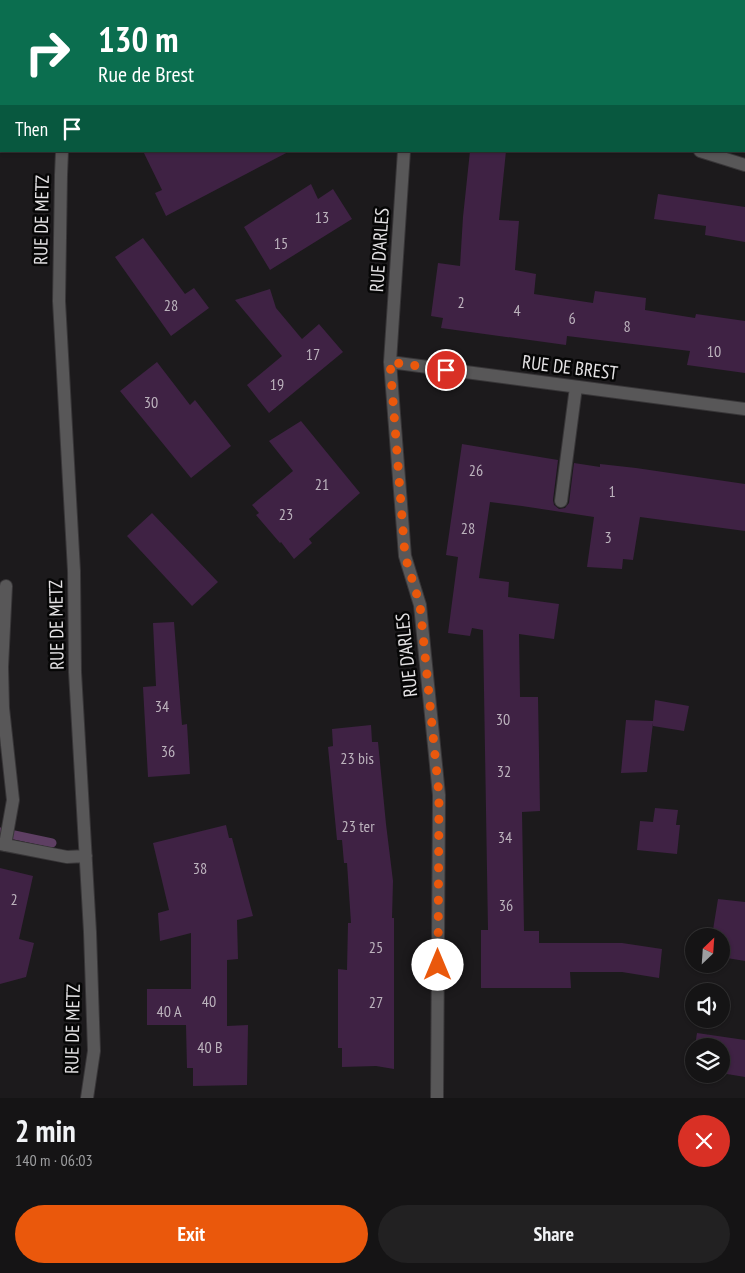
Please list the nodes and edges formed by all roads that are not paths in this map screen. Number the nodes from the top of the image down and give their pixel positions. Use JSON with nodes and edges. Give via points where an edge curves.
{"nodes":[{"id":1,"x":62,"y":152,"type":"edge"},
{"id":2,"x":404,"y":152,"type":"edge"},
{"id":3,"x":703,"y":152,"type":"edge"},
{"id":4,"x":745,"y":165,"type":"edge"},
{"id":5,"x":390,"y":362,"type":"junction"},
{"id":6,"x":576,"y":387,"type":"junction"},
{"id":7,"x":745,"y":409,"type":"edge"},
{"id":8,"x":561,"y":501,"type":"dead end"},
{"id":9,"x":6,"y":586,"type":"dead end"},
{"id":10,"x":2,"y":844,"type":"edge"},
{"id":11,"x":86,"y":856,"type":"junction"},
{"id":12,"x":87,"y":1098,"type":"edge"},
{"id":13,"x":437,"y":1098,"type":"edge"}],
"edges":[{"from":1,"to":11,"type":"street","name":"RUE DE METZ","via":[[59,300]]},
{"from":2,"to":5,"type":"street","name":"RUE D'ARLES"},
{"from":3,"to":4,"type":"street"},
{"from":5,"to":6,"type":"street","name":"RUE DE BREST"},
{"from":5,"to":13,"type":"street","name":"RUE D'ARLES","via":[[405,556],[420,605],[439,795]]},
{"from":6,"to":7,"type":"street","name":"RUE DE BREST"},
{"from":6,"to":8,"type":"street"},
{"from":9,"to":10,"type":"street","via":[[3,708],[13,800]]},
{"from":10,"to":11,"type":"street","via":[[67,857]]},
{"from":11,"to":12,"type":"street","name":"RUE DE METZ","via":[[94,1051]]}]}
